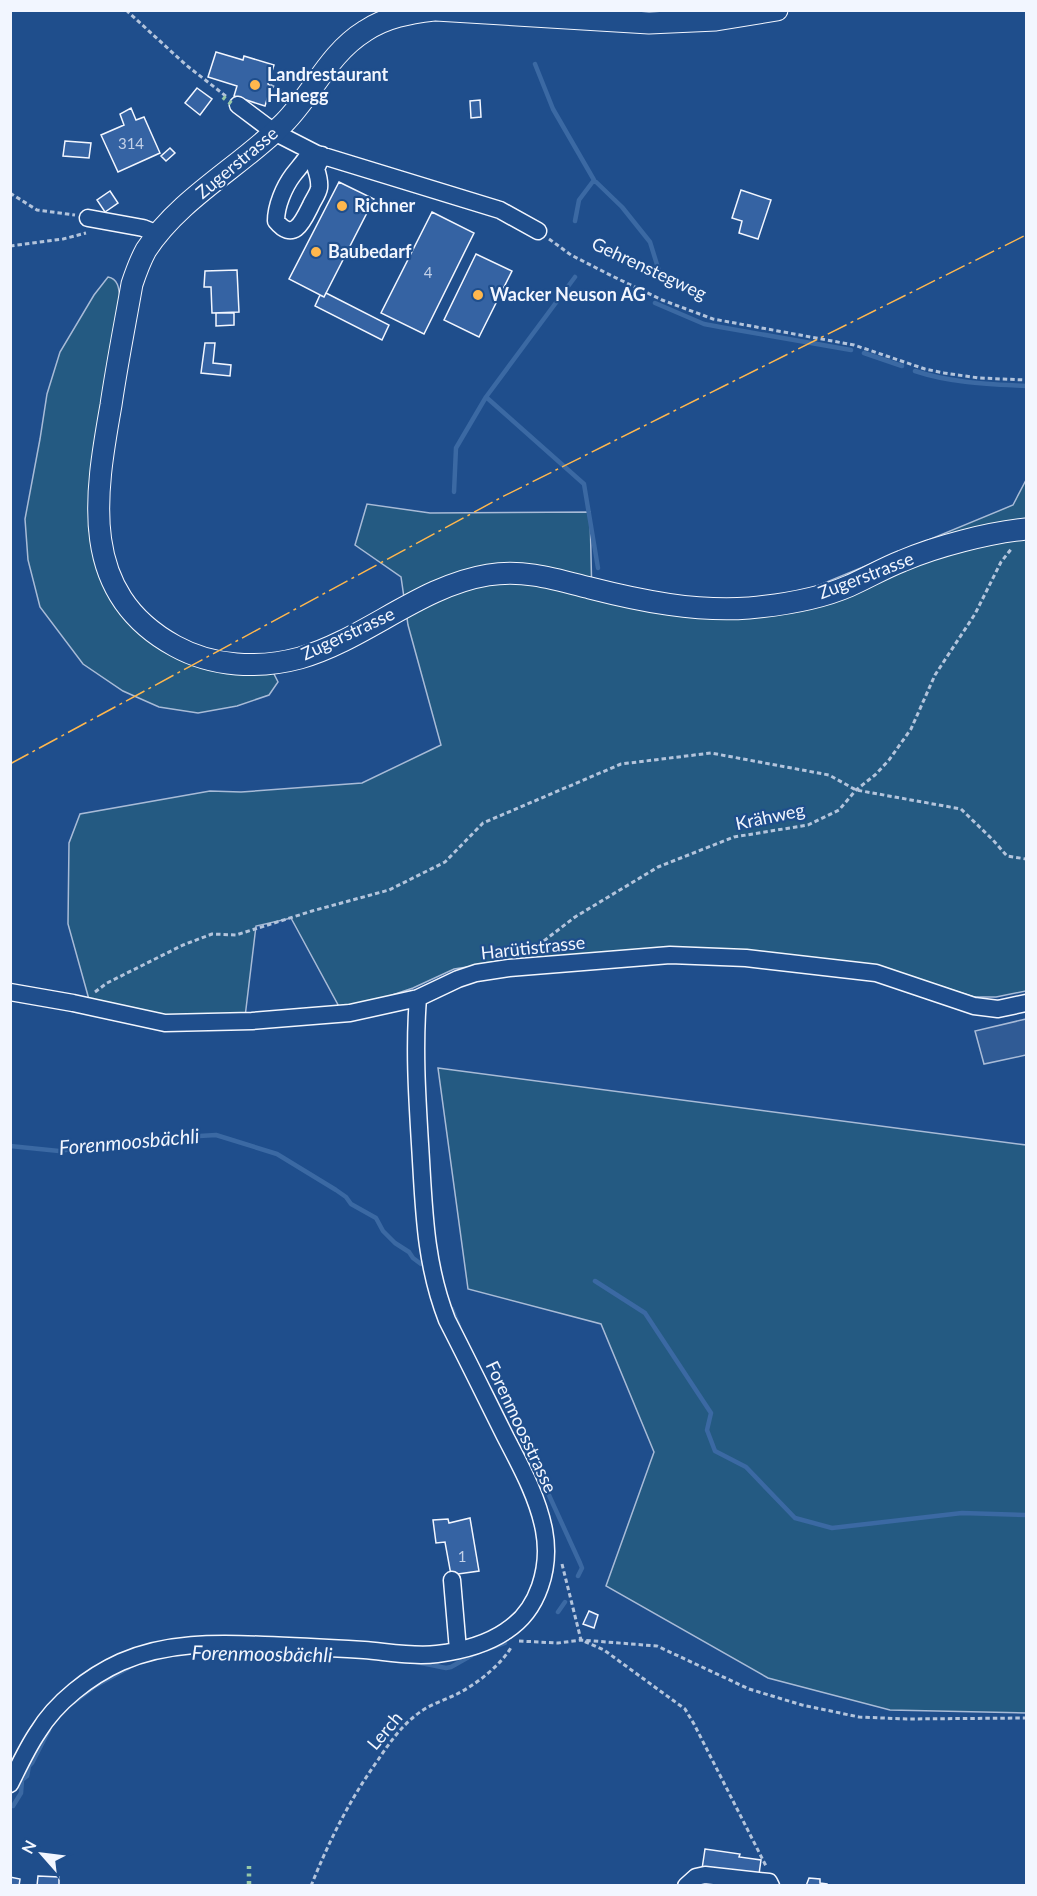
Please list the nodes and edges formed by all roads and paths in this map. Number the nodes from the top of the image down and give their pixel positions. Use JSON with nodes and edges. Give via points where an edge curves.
{"nodes":[{"id":1,"x":126,"y":10,"type":"edge"},
{"id":2,"x":435,"y":10,"type":"edge"},
{"id":3,"x":777,"y":10,"type":"edge"},
{"id":4,"x":270,"y":85,"type":"dead end"},
{"id":5,"x":284,"y":92,"type":"dead end"},
{"id":6,"x":238,"y":105,"type":"joint"},
{"id":7,"x":274,"y":132,"type":"junction"},
{"id":8,"x":10,"y":193,"type":"edge"},
{"id":9,"x":96,"y":220,"type":"junction"},
{"id":10,"x":538,"y":231,"type":"joint"},
{"id":11,"x":158,"y":234,"type":"junction"},
{"id":12,"x":10,"y":246,"type":"edge"},
{"id":13,"x":1026,"y":380,"type":"edge"},
{"id":14,"x":1026,"y":529,"type":"edge"},
{"id":15,"x":1014,"y":546,"type":"dead end"},
{"id":16,"x":856,"y":790,"type":"junction"},
{"id":17,"x":1026,"y":860,"type":"edge"},
{"id":18,"x":509,"y":968,"type":"junction"},
{"id":19,"x":10,"y":992,"type":"edge"},
{"id":20,"x":418,"y":998,"type":"junction"},
{"id":21,"x":74,"y":1003,"type":"junction"},
{"id":22,"x":1026,"y":1003,"type":"edge"},
{"id":23,"x":561,"y":1562,"type":"dead end"},
{"id":24,"x":452,"y":1580,"type":"dead end"},
{"id":25,"x":581,"y":1640,"type":"junction"},
{"id":26,"x":458,"y":1650,"type":"junction"},
{"id":27,"x":1026,"y":1718,"type":"edge"},
{"id":28,"x":10,"y":1784,"type":"edge"},
{"id":29,"x":770,"y":1884,"type":"edge"},
{"id":30,"x":311,"y":1886,"type":"edge"},
{"id":31,"x":686,"y":1886,"type":"edge"}],
"edges":[{"from":1,"to":6,"type":"path","via":[[186,65]]},
{"from":2,"to":3,"type":"main road","name":"Zugerstrasse","via":[[649,22],[716,20]]},
{"from":2,"to":7,"type":"main road","name":"Zugerstrasse","via":[[390,18],[363,32],[338,53]]},
{"from":4,"to":5,"type":"path"},
{"from":6,"to":7,"type":"street"},
{"from":7,"to":10,"type":"street","via":[[316,153],[500,210]]},
{"from":7,"to":11,"type":"main road","name":"Zugerstrasse"},
{"from":8,"to":9,"type":"path","via":[[37,210]]},
{"from":9,"to":11,"type":"street"},
{"from":9,"to":12,"type":"path","via":[[99,230]]},
{"from":10,"to":13,"type":"path","name":"Gehrenstegweg","via":[[571,255],[612,276],[713,319],[854,345],[944,374]]},
{"from":11,"to":14,"type":"main road","name":"Zugerstrasse","via":[[132,284],[100,473],[98,526],[109,571],[130,608],[150,630],[195,655],[248,665],[301,657],[338,643],[441,590],[498,573],[544,576],[626,596],[699,608],[767,606],[823,595],[902,560],[957,543]]},
{"from":15,"to":16,"type":"path","name":"Krähweg","via":[[935,675],[911,729],[889,760]]},
{"from":16,"to":17,"type":"path","via":[[960,809],[1006,856]]},
{"from":16,"to":18,"type":"path","name":"Krähweg","via":[[839,810],[808,825],[734,837],[658,867],[575,917]]},
{"from":16,"to":21,"type":"path","via":[[829,775],[711,753],[621,764],[483,824],[445,862],[389,890],[236,935],[212,934],[154,959]]},
{"from":18,"to":20,"type":"street","name":"Harütistrasse","via":[[476,973]]},
{"from":18,"to":22,"type":"street","name":"Harütistrasse","via":[[670,955],[746,958],[876,973],[974,1006],[998,1009]]},
{"from":19,"to":21,"type":"street","name":"Harütistrasse"},
{"from":20,"to":21,"type":"street","name":"Harütistrasse","via":[[350,1013],[184,1024]]},
{"from":20,"to":26,"type":"street","name":"Forenmoosstrasse","via":[[415,1065],[429,1261],[447,1320],[532,1491],[546,1547],[539,1591],[522,1617],[495,1637]]},
{"from":23,"to":25,"type":"path"},
{"from":24,"to":26,"type":"street"},
{"from":25,"to":27,"type":"path","via":[[657,1646],[749,1689],[859,1717]]},
{"from":25,"to":29,"type":"path","via":[[604,1650],[685,1709],[763,1859]]},
{"from":25,"to":30,"type":"path","name":"Lerch","via":[[514,1640],[508,1652],[480,1678],[422,1710],[396,1734],[363,1780],[335,1828]]},
{"from":26,"to":28,"type":"street","name":"Forenmoosstrasse","via":[[435,1654],[226,1644],[172,1647],[147,1653],[98,1674],[54,1711],[39,1729]]},
{"from":29,"to":31,"type":"street","via":[[705,1875],[696,1876]]}]}
